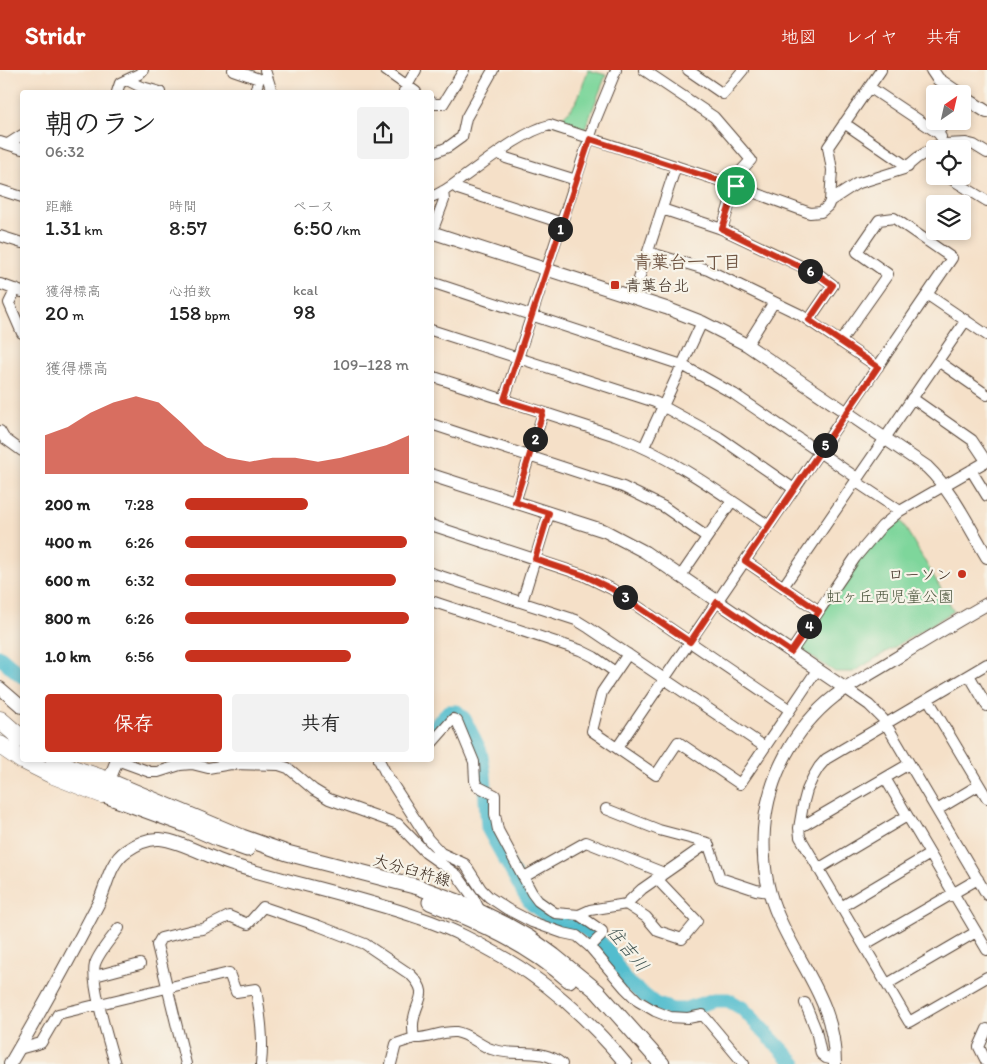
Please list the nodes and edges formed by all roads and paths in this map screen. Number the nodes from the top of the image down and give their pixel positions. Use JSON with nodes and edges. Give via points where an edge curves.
{"nodes":[{"id":1,"x":143,"y":70,"type":"edge"},
{"id":2,"x":233,"y":70,"type":"edge"},
{"id":3,"x":265,"y":70,"type":"edge"},
{"id":4,"x":385,"y":70,"type":"edge"},
{"id":5,"x":416,"y":70,"type":"edge"},
{"id":6,"x":464,"y":70,"type":"edge"},
{"id":7,"x":493,"y":70,"type":"edge"},
{"id":8,"x":616,"y":70,"type":"edge"},
{"id":9,"x":644,"y":70,"type":"edge"},
{"id":10,"x":688,"y":70,"type":"edge"},
{"id":11,"x":743,"y":70,"type":"edge"},
{"id":12,"x":881,"y":70,"type":"edge"},
{"id":13,"x":931,"y":70,"type":"edge"},
{"id":14,"x":127,"y":80,"type":"junction"},
{"id":15,"x":947,"y":85,"type":"edge"},
{"id":16,"x":869,"y":87,"type":"junction"},
{"id":17,"x":118,"y":90,"type":"edge"},
{"id":18,"x":153,"y":90,"type":"edge"},
{"id":19,"x":256,"y":90,"type":"edge"},
{"id":20,"x":271,"y":90,"type":"edge"},
{"id":21,"x":405,"y":90,"type":"edge"},
{"id":22,"x":971,"y":101,"type":"edge"},
{"id":23,"x":434,"y":104,"type":"edge"},
{"id":24,"x":987,"y":112,"type":"edge"},
{"id":25,"x":844,"y":123,"type":"junction"},
{"id":26,"x":940,"y":130,"type":"edge"},
{"id":27,"x":938,"y":133,"type":"junction"},
{"id":28,"x":20,"y":136,"type":"edge"},
{"id":29,"x":590,"y":139,"type":"junction"},
{"id":30,"x":942,"y":140,"type":"edge"},
{"id":31,"x":4,"y":143,"type":"edge"},
{"id":32,"x":971,"y":145,"type":"edge"},
{"id":33,"x":20,"y":148,"type":"edge"},
{"id":34,"x":926,"y":151,"type":"edge"},
{"id":35,"x":434,"y":153,"type":"edge"},
{"id":36,"x":498,"y":153,"type":"junction"},
{"id":37,"x":987,"y":153,"type":"edge"},
{"id":38,"x":676,"y":166,"type":"junction"},
{"id":39,"x":908,"y":167,"type":"junction"},
{"id":40,"x":576,"y":180,"type":"junction"},
{"id":41,"x":453,"y":185,"type":"junction"},
{"id":42,"x":961,"y":185,"type":"edge"},
{"id":43,"x":736,"y":186,"type":"junction"},
{"id":44,"x":0,"y":190,"type":"edge"},
{"id":45,"x":443,"y":192,"type":"junction"},
{"id":46,"x":20,"y":196,"type":"edge"},
{"id":47,"x":434,"y":196,"type":"edge"},
{"id":48,"x":830,"y":201,"type":"junction"},
{"id":49,"x":987,"y":201,"type":"edge"},
{"id":50,"x":662,"y":209,"type":"junction"},
{"id":51,"x":562,"y":223,"type":"junction"},
{"id":52,"x":434,"y":227,"type":"edge"},
{"id":53,"x":722,"y":229,"type":"junction"},
{"id":54,"x":434,"y":233,"type":"edge"},
{"id":55,"x":0,"y":236,"type":"edge"},
{"id":56,"x":20,"y":243,"type":"edge"},
{"id":57,"x":648,"y":252,"type":"junction"},
{"id":58,"x":547,"y":269,"type":"junction"},
{"id":59,"x":434,"y":283,"type":"edge"},
{"id":60,"x":0,"y":284,"type":"edge"},
{"id":61,"x":19,"y":290,"type":"edge"},
{"id":62,"x":928,"y":295,"type":"junction"},
{"id":63,"x":633,"y":297,"type":"junction"},
{"id":64,"x":774,"y":302,"type":"junction"},
{"id":65,"x":532,"y":314,"type":"junction"},
{"id":66,"x":809,"y":320,"type":"junction"},
{"id":67,"x":966,"y":320,"type":"junction"},
{"id":68,"x":702,"y":322,"type":"junction"},
{"id":69,"x":20,"y":328,"type":"edge"},
{"id":70,"x":434,"y":331,"type":"edge"},
{"id":71,"x":987,"y":335,"type":"edge"},
{"id":72,"x":840,"y":342,"type":"junction"},
{"id":73,"x":747,"y":345,"type":"junction"},
{"id":74,"x":518,"y":358,"type":"junction"},
{"id":75,"x":938,"y":361,"type":"junction"},
{"id":76,"x":682,"y":365,"type":"junction"},
{"id":77,"x":878,"y":367,"type":"junction"},
{"id":78,"x":434,"y":377,"type":"edge"},
{"id":79,"x":987,"y":394,"type":"edge"},
{"id":80,"x":912,"y":398,"type":"junction"},
{"id":81,"x":504,"y":400,"type":"junction"},
{"id":82,"x":664,"y":406,"type":"junction"},
{"id":83,"x":543,"y":412,"type":"junction"},
{"id":84,"x":847,"y":412,"type":"junction"},
{"id":85,"x":434,"y":425,"type":"edge"},
{"id":86,"x":0,"y":431,"type":"edge"},
{"id":87,"x":885,"y":438,"type":"junction"},
{"id":88,"x":644,"y":447,"type":"junction"},
{"id":89,"x":20,"y":450,"type":"edge"},
{"id":90,"x":819,"y":453,"type":"junction"},
{"id":91,"x":529,"y":456,"type":"junction"},
{"id":92,"x":987,"y":461,"type":"edge"},
{"id":93,"x":971,"y":470,"type":"junction"},
{"id":94,"x":434,"y":475,"type":"edge"},
{"id":95,"x":856,"y":480,"type":"junction"},
{"id":96,"x":944,"y":486,"type":"junction"},
{"id":97,"x":794,"y":489,"type":"junction"},
{"id":98,"x":987,"y":496,"type":"edge"},
{"id":99,"x":732,"y":501,"type":"junction"},
{"id":100,"x":515,"y":502,"type":"junction"},
{"id":101,"x":900,"y":511,"type":"junction"},
{"id":102,"x":549,"y":513,"type":"junction"},
{"id":103,"x":434,"y":526,"type":"edge"},
{"id":104,"x":769,"y":526,"type":"junction"},
{"id":105,"x":707,"y":537,"type":"junction"},
{"id":106,"x":987,"y":557,"type":"edge"},
{"id":107,"x":535,"y":559,"type":"junction"},
{"id":108,"x":745,"y":561,"type":"junction"},
{"id":109,"x":434,"y":573,"type":"edge"},
{"id":110,"x":680,"y":577,"type":"junction"},
{"id":111,"x":783,"y":586,"type":"junction"},
{"id":112,"x":434,"y":602,"type":"edge"},
{"id":113,"x":522,"y":602,"type":"junction"},
{"id":114,"x":717,"y":602,"type":"junction"},
{"id":115,"x":987,"y":604,"type":"edge"},
{"id":116,"x":819,"y":611,"type":"junction"},
{"id":117,"x":690,"y":642,"type":"junction"},
{"id":118,"x":791,"y":652,"type":"junction"},
{"id":119,"x":628,"y":654,"type":"junction"},
{"id":120,"x":987,"y":664,"type":"edge"},
{"id":121,"x":817,"y":670,"type":"junction"},
{"id":122,"x":615,"y":672,"type":"junction"},
{"id":123,"x":969,"y":675,"type":"junction"},
{"id":124,"x":664,"y":679,"type":"junction"},
{"id":125,"x":0,"y":688,"type":"edge"},
{"id":126,"x":846,"y":689,"type":"junction"},
{"id":127,"x":928,"y":698,"type":"junction"},
{"id":128,"x":20,"y":705,"type":"edge"},
{"id":129,"x":987,"y":706,"type":"edge"},
{"id":130,"x":790,"y":710,"type":"junction"},
{"id":131,"x":0,"y":720,"type":"edge"},
{"id":132,"x":886,"y":724,"type":"junction"},
{"id":133,"x":20,"y":738,"type":"edge"},
{"id":134,"x":434,"y":741,"type":"edge"},
{"id":135,"x":0,"y":745,"type":"edge"},
{"id":136,"x":765,"y":747,"type":"junction"},
{"id":137,"x":617,"y":748,"type":"junction"},
{"id":138,"x":20,"y":758,"type":"edge"},
{"id":139,"x":27,"y":762,"type":"edge"},
{"id":140,"x":59,"y":762,"type":"edge"},
{"id":141,"x":116,"y":762,"type":"edge"},
{"id":142,"x":122,"y":762,"type":"edge"},
{"id":143,"x":380,"y":762,"type":"edge"},
{"id":144,"x":909,"y":764,"type":"junction"},
{"id":145,"x":885,"y":778,"type":"junction"},
{"id":146,"x":979,"y":785,"type":"junction"},
{"id":147,"x":106,"y":788,"type":"junction"},
{"id":148,"x":987,"y":798,"type":"edge"},
{"id":149,"x":606,"y":809,"type":"dead end"},
{"id":150,"x":937,"y":810,"type":"junction"},
{"id":151,"x":907,"y":816,"type":"junction"},
{"id":152,"x":799,"y":828,"type":"junction"},
{"id":153,"x":708,"y":843,"type":"junction"},
{"id":154,"x":930,"y":854,"type":"junction"},
{"id":155,"x":818,"y":869,"type":"junction"},
{"id":156,"x":660,"y":876,"type":"junction"},
{"id":157,"x":524,"y":877,"type":"junction"},
{"id":158,"x":978,"y":879,"type":"junction"},
{"id":159,"x":770,"y":892,"type":"junction"},
{"id":160,"x":953,"y":893,"type":"junction"},
{"id":161,"x":987,"y":895,"type":"edge"},
{"id":162,"x":626,"y":904,"type":"junction"},
{"id":163,"x":841,"y":907,"type":"junction"},
{"id":164,"x":579,"y":915,"type":"junction"},
{"id":165,"x":479,"y":917,"type":"junction"},
{"id":166,"x":119,"y":928,"type":"dead end"},
{"id":167,"x":976,"y":932,"type":"junction"},
{"id":168,"x":592,"y":945,"type":"junction"},
{"id":169,"x":864,"y":945,"type":"junction"},
{"id":170,"x":987,"y":950,"type":"edge"},
{"id":171,"x":140,"y":964,"type":"dead end"},
{"id":172,"x":94,"y":976,"type":"junction"},
{"id":173,"x":987,"y":976,"type":"edge"},
{"id":174,"x":887,"y":984,"type":"junction"},
{"id":175,"x":166,"y":987,"type":"junction"},
{"id":176,"x":805,"y":1003,"type":"dead end"},
{"id":177,"x":100,"y":1004,"type":"junction"},
{"id":178,"x":987,"y":1029,"type":"edge"},
{"id":179,"x":414,"y":1038,"type":"junction"},
{"id":180,"x":19,"y":1049,"type":"junction"},
{"id":181,"x":835,"y":1062,"type":"edge"},
{"id":182,"x":987,"y":1063,"type":"edge"},
{"id":183,"x":10,"y":1064,"type":"edge"},
{"id":184,"x":115,"y":1064,"type":"edge"},
{"id":185,"x":186,"y":1064,"type":"edge"},
{"id":186,"x":261,"y":1064,"type":"edge"},
{"id":187,"x":391,"y":1064,"type":"edge"},
{"id":188,"x":562,"y":1064,"type":"edge"},
{"id":189,"x":626,"y":1064,"type":"edge"},
{"id":190,"x":649,"y":1064,"type":"edge"},
{"id":191,"x":662,"y":1064,"type":"edge"},
{"id":192,"x":744,"y":1064,"type":"edge"}],
"edges":[{"from":1,"to":14,"type":"street"},
{"from":2,"to":19,"type":"street","via":[[259,79]]},
{"from":3,"to":20,"type":"street"},
{"from":4,"to":21,"type":"street"},
{"from":5,"to":21,"type":"street"},
{"from":6,"to":23,"type":"street","via":[[443,104]]},
{"from":7,"to":35,"type":"street","via":[[466,118],[462,137]]},
{"from":8,"to":29,"type":"street"},
{"from":9,"to":43,"type":"street","via":[[714,117],[751,160],[740,173]]},
{"from":10,"to":11,"type":"street","via":[[723,94]]},
{"from":12,"to":16,"type":"street"},
{"from":13,"to":15,"type":"street"},
{"from":14,"to":17,"type":"street","via":[[120,83]]},
{"from":14,"to":18,"type":"street"},
{"from":16,"to":25,"type":"street"},
{"from":16,"to":27,"type":"street"},
{"from":22,"to":24,"type":"street"},
{"from":25,"to":39,"type":"street"},
{"from":25,"to":48,"type":"street","via":[[828,147],[832,170]]},
{"from":26,"to":27,"type":"street"},
{"from":27,"to":30,"type":"street"},
{"from":28,"to":31,"type":"street"},
{"from":29,"to":36,"type":"street","via":[[550,125]]},
{"from":29,"to":38,"type":"street"},
{"from":29,"to":40,"type":"street"},
{"from":31,"to":33,"type":"street"},
{"from":32,"to":37,"type":"street"},
{"from":34,"to":39,"type":"street"},
{"from":36,"to":40,"type":"street"},
{"from":36,"to":41,"type":"street"},
{"from":38,"to":43,"type":"street"},
{"from":38,"to":50,"type":"street"},
{"from":39,"to":48,"type":"street","via":[[856,184]]},
{"from":40,"to":51,"type":"street"},
{"from":41,"to":45,"type":"street"},
{"from":41,"to":51,"type":"street"},
{"from":42,"to":49,"type":"street"},
{"from":43,"to":48,"type":"street","via":[[810,213],[821,212]]},
{"from":43,"to":53,"type":"street"},
{"from":44,"to":46,"type":"street"},
{"from":45,"to":47,"type":"street"},
{"from":45,"to":52,"type":"street","via":[[444,200]]},
{"from":50,"to":53,"type":"street"},
{"from":50,"to":57,"type":"street"},
{"from":51,"to":58,"type":"street"},
{"from":53,"to":66,"type":"street","via":[[833,285]]},
{"from":54,"to":58,"type":"street"},
{"from":55,"to":56,"type":"street"},
{"from":57,"to":63,"type":"street"},
{"from":57,"to":64,"type":"street","via":[[708,270]]},
{"from":58,"to":63,"type":"street"},
{"from":58,"to":65,"type":"street"},
{"from":59,"to":65,"type":"street"},
{"from":60,"to":61,"type":"street"},
{"from":61,"to":69,"type":"street","via":[[9,303]]},
{"from":62,"to":67,"type":"street"},
{"from":62,"to":72,"type":"street","via":[[952,258],[894,218],[879,220],[857,252],[888,274]]},
{"from":62,"to":77,"type":"street"},
{"from":63,"to":68,"type":"street"},
{"from":64,"to":66,"type":"street"},
{"from":64,"to":73,"type":"street"},
{"from":65,"to":74,"type":"street"},
{"from":65,"to":76,"type":"street"},
{"from":66,"to":72,"type":"street"},
{"from":67,"to":71,"type":"street"},
{"from":67,"to":75,"type":"street"},
{"from":68,"to":73,"type":"street"},
{"from":68,"to":76,"type":"street"},
{"from":70,"to":74,"type":"street"},
{"from":72,"to":77,"type":"street"},
{"from":73,"to":84,"type":"street"},
{"from":74,"to":81,"type":"street"},
{"from":74,"to":82,"type":"street"},
{"from":75,"to":79,"type":"street"},
{"from":75,"to":80,"type":"street"},
{"from":76,"to":82,"type":"street"},
{"from":76,"to":90,"type":"street","via":[[734,394]]},
{"from":77,"to":84,"type":"street"},
{"from":78,"to":81,"type":"street"},
{"from":80,"to":87,"type":"street"},
{"from":80,"to":92,"type":"street","via":[[967,436]]},
{"from":81,"to":83,"type":"street"},
{"from":82,"to":88,"type":"street"},
{"from":82,"to":97,"type":"street","via":[[719,437]]},
{"from":83,"to":88,"type":"street"},
{"from":83,"to":91,"type":"street"},
{"from":84,"to":87,"type":"street"},
{"from":84,"to":90,"type":"street"},
{"from":85,"to":91,"type":"street"},
{"from":86,"to":89,"type":"street"},
{"from":87,"to":95,"type":"street"},
{"from":87,"to":96,"type":"street","via":[[927,467]]},
{"from":88,"to":99,"type":"street","via":[[685,469]]},
{"from":90,"to":95,"type":"street"},
{"from":90,"to":97,"type":"street"},
{"from":91,"to":100,"type":"street"},
{"from":91,"to":105,"type":"street","via":[[622,487],[664,507]]},
{"from":92,"to":93,"type":"street"},
{"from":93,"to":96,"type":"street"},
{"from":93,"to":98,"type":"street"},
{"from":94,"to":100,"type":"street"},
{"from":95,"to":101,"type":"street"},
{"from":95,"to":111,"type":"street"},
{"from":96,"to":101,"type":"street"},
{"from":96,"to":106,"type":"street"},
{"from":97,"to":104,"type":"street"},
{"from":99,"to":104,"type":"street"},
{"from":99,"to":105,"type":"street"},
{"from":100,"to":102,"type":"street"},
{"from":101,"to":116,"type":"street","via":[[868,540]]},
{"from":102,"to":107,"type":"street"},
{"from":102,"to":110,"type":"street","via":[[605,531]]},
{"from":103,"to":107,"type":"street"},
{"from":104,"to":108,"type":"street"},
{"from":105,"to":110,"type":"street"},
{"from":107,"to":113,"type":"street"},
{"from":107,"to":117,"type":"street","via":[[583,575],[612,589]]},
{"from":108,"to":111,"type":"street"},
{"from":108,"to":114,"type":"street"},
{"from":109,"to":113,"type":"street"},
{"from":110,"to":114,"type":"street"},
{"from":111,"to":116,"type":"street"},
{"from":112,"to":122,"type":"street","via":[[580,650]]},
{"from":113,"to":119,"type":"street","via":[[576,620]]},
{"from":114,"to":117,"type":"street"},
{"from":114,"to":118,"type":"street"},
{"from":115,"to":126,"type":"street"},
{"from":116,"to":118,"type":"street"},
{"from":117,"to":124,"type":"street"},
{"from":117,"to":130,"type":"street"},
{"from":118,"to":121,"type":"street"},
{"from":119,"to":122,"type":"street"},
{"from":119,"to":124,"type":"street"},
{"from":120,"to":123,"type":"street"},
{"from":121,"to":126,"type":"street"},
{"from":121,"to":130,"type":"street"},
{"from":122,"to":137,"type":"street","via":[[602,692],[592,731]]},
{"from":123,"to":127,"type":"street"},
{"from":123,"to":129,"type":"street"},
{"from":124,"to":136,"type":"street"},
{"from":124,"to":137,"type":"street"},
{"from":125,"to":128,"type":"street"},
{"from":126,"to":132,"type":"street","via":[[875,710]]},
{"from":126,"to":159,"type":"street","via":[[826,704],[803,729],[789,748],[774,779],[764,832],[764,865]]},
{"from":127,"to":132,"type":"street"},
{"from":127,"to":146,"type":"street"},
{"from":130,"to":136,"type":"street"},
{"from":131,"to":133,"type":"highway"},
{"from":132,"to":144,"type":"street"},
{"from":132,"to":152,"type":"street","via":[[822,762],[807,790]]},
{"from":134,"to":157,"type":"street","via":[[453,719],[457,721],[471,751],[475,781],[494,796],[498,830]]},
{"from":135,"to":138,"type":"highway"},
{"from":136,"to":137,"type":"street","via":[[740,784],[678,742],[656,775]]},
{"from":139,"to":147,"type":"highway","via":[[51,774]]},
{"from":140,"to":147,"type":"highway"},
{"from":141,"to":147,"type":"street"},
{"from":142,"to":165,"type":"street","via":[[150,772],[192,764],[208,768],[231,764],[288,768],[329,799],[398,824],[426,853],[457,875],[472,897]]},
{"from":143,"to":168,"type":"street","via":[[428,839],[441,853],[465,864],[489,897],[532,922],[577,936]]},
{"from":144,"to":145,"type":"street"},
{"from":144,"to":150,"type":"street"},
{"from":145,"to":151,"type":"street"},
{"from":145,"to":152,"type":"street"},
{"from":146,"to":148,"type":"street"},
{"from":146,"to":150,"type":"street"},
{"from":147,"to":165,"type":"main road","name":"大分臼杵線","via":[[248,850]]},
{"from":149,"to":153,"type":"street","via":[[659,830]]},
{"from":150,"to":158,"type":"street"},
{"from":151,"to":154,"type":"street"},
{"from":151,"to":155,"type":"street"},
{"from":152,"to":155,"type":"street","via":[[800,837]]},
{"from":153,"to":156,"type":"street"},
{"from":153,"to":159,"type":"street","via":[[720,878]]},
{"from":154,"to":160,"type":"street"},
{"from":154,"to":163,"type":"street"},
{"from":155,"to":163,"type":"street"},
{"from":156,"to":157,"type":"street","via":[[586,842]]},
{"from":156,"to":162,"type":"street"},
{"from":156,"to":162,"type":"street","via":[[697,921],[682,938],[658,930],[646,917]]},
{"from":157,"to":164,"type":"street","via":[[538,901],[546,907],[555,913]]},
{"from":158,"to":160,"type":"street"},
{"from":158,"to":161,"type":"street"},
{"from":159,"to":181,"type":"street","via":[[779,918],[823,1000],[831,1022]]},
{"from":160,"to":167,"type":"street"},
{"from":160,"to":169,"type":"street"},
{"from":162,"to":164,"type":"street"},
{"from":163,"to":169,"type":"street"},
{"from":164,"to":168,"type":"street","via":[[602,931]]},
{"from":165,"to":190,"type":"main road","name":"大分臼杵線","via":[[565,977],[598,1007]]},
{"from":165,"to":191,"type":"main road","name":"大分臼杵線","via":[[529,938],[554,956],[597,991]]},
{"from":166,"to":172,"type":"street","via":[[96,961]]},
{"from":167,"to":170,"type":"street"},
{"from":167,"to":174,"type":"street"},
{"from":168,"to":192,"type":"street","via":[[638,1001],[670,1017],[703,1015]]},
{"from":169,"to":174,"type":"street"},
{"from":171,"to":172,"type":"street"},
{"from":172,"to":177,"type":"street"},
{"from":173,"to":174,"type":"street","via":[[909,1022]]},
{"from":175,"to":177,"type":"street"},
{"from":175,"to":179,"type":"street","via":[[158,945],[160,938],[203,930],[229,916],[248,924],[263,908],[365,944],[411,975],[422,992],[414,1018]]},
{"from":175,"to":185,"type":"street"},
{"from":175,"to":186,"type":"street","via":[[229,974],[236,992],[256,988],[262,1023]]},
{"from":176,"to":181,"type":"street","via":[[821,1054]]},
{"from":177,"to":180,"type":"street","via":[[58,1014],[41,1043]]},
{"from":177,"to":184,"type":"street"},
{"from":178,"to":182,"type":"street","via":[[979,1047]]},
{"from":179,"to":187,"type":"street","via":[[396,1044]]},
{"from":179,"to":188,"type":"street","via":[[459,1032],[488,1049],[505,1054],[536,1052]]},
{"from":180,"to":183,"type":"street"},
{"from":180,"to":189,"type":"street","via":[[99,902],[115,862],[141,842],[156,839],[446,928],[531,974],[578,1012]]}]}
